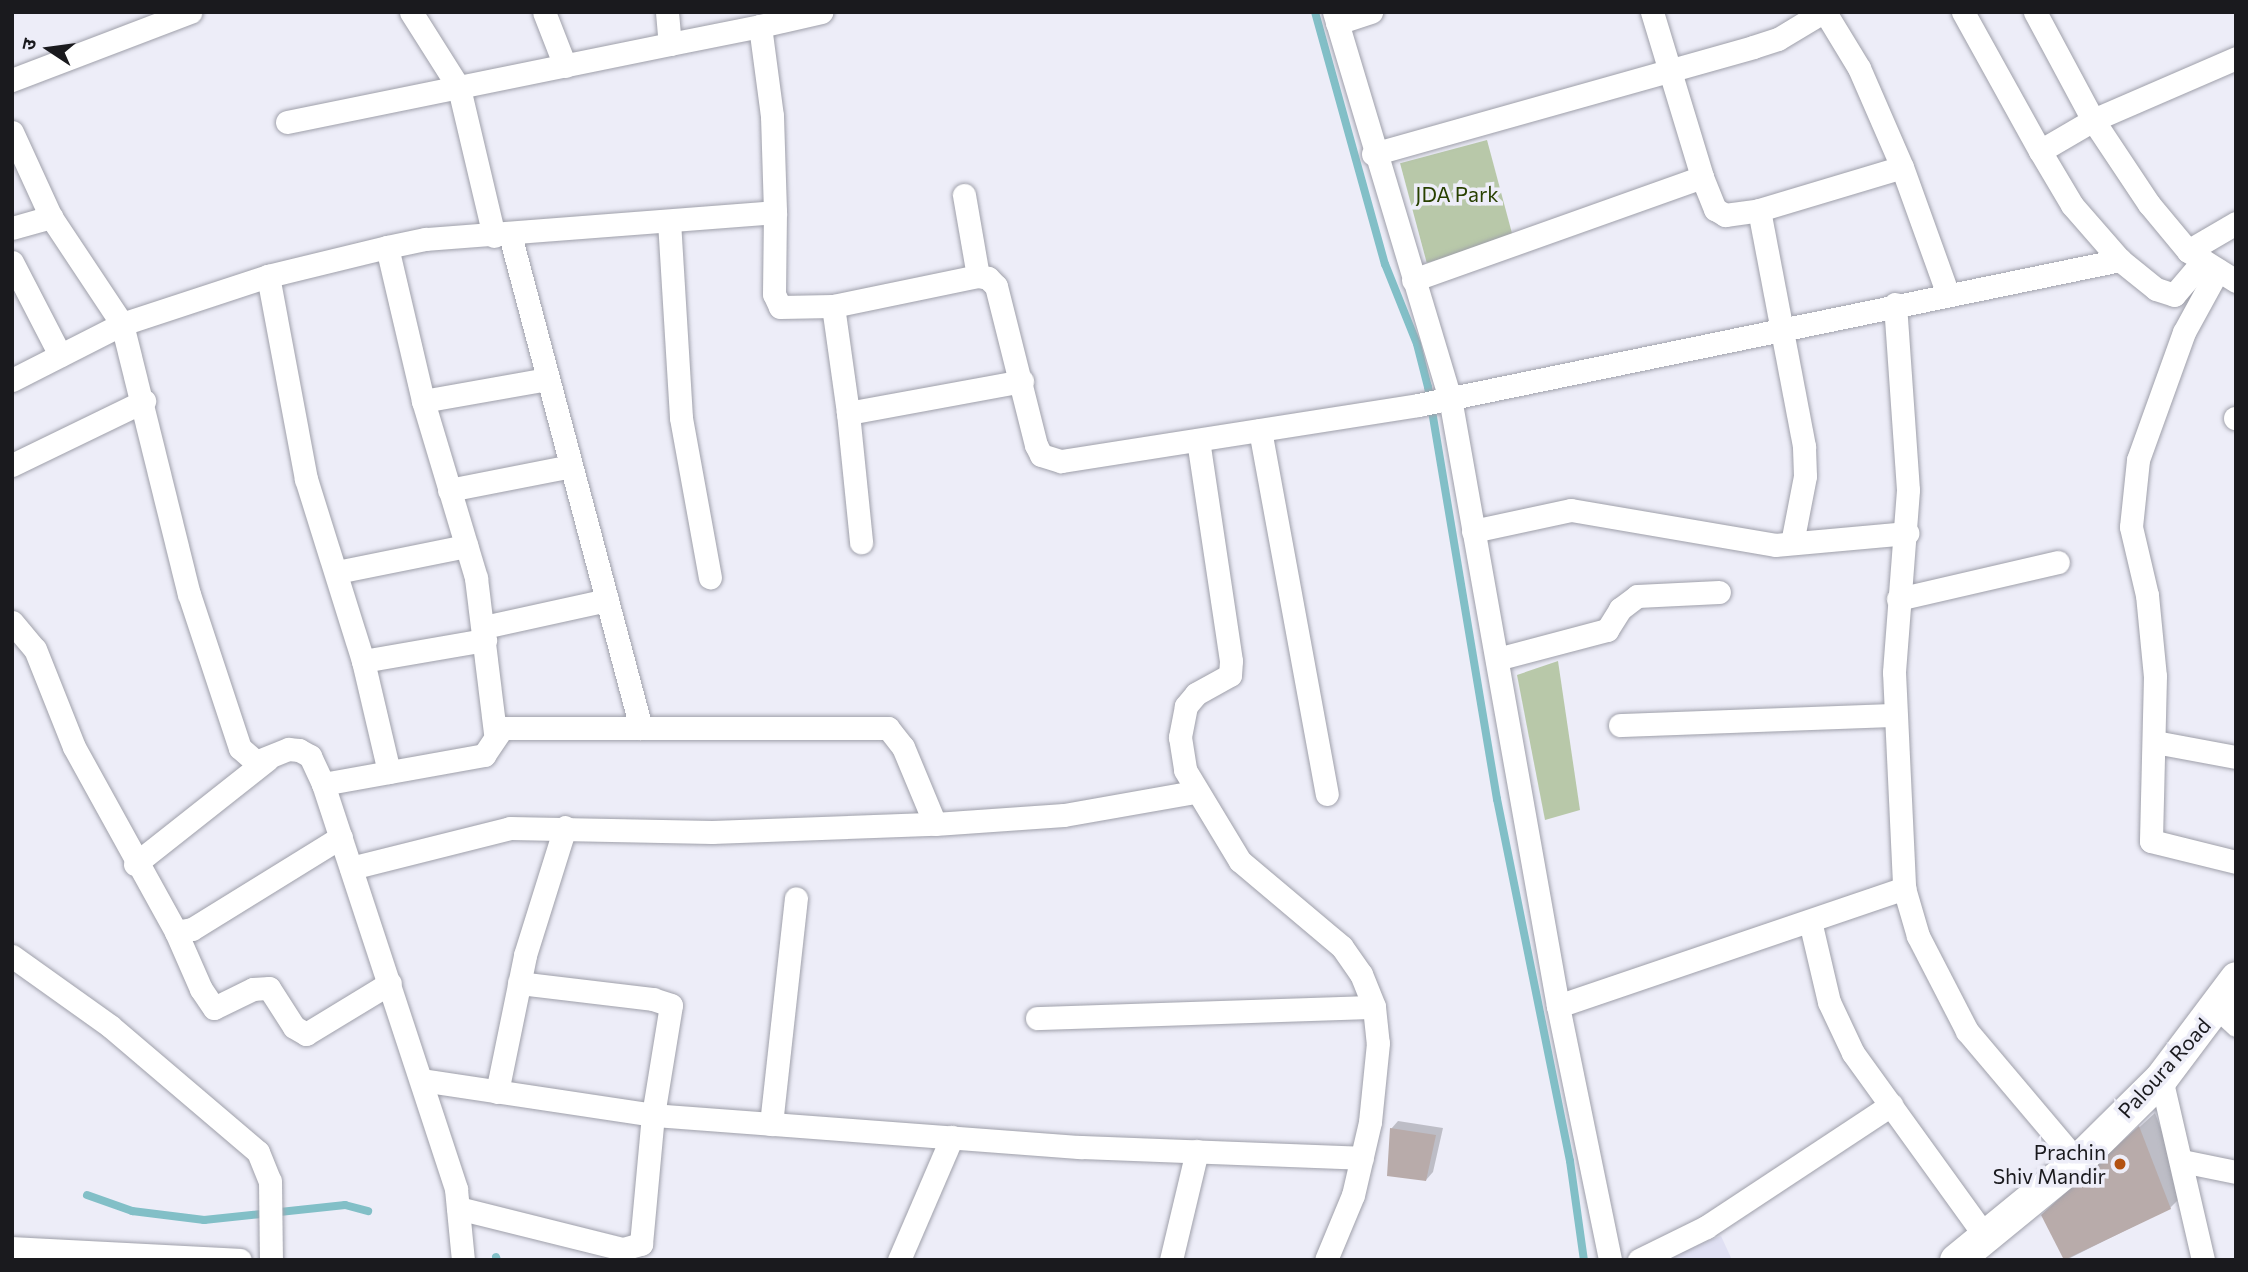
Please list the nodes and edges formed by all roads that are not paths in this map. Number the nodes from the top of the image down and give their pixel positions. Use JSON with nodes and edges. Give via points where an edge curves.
{"nodes":[{"id":1,"x":190,"y":12,"type":"edge"},
{"id":2,"x":411,"y":12,"type":"edge"},
{"id":3,"x":544,"y":12,"type":"edge"},
{"id":4,"x":667,"y":12,"type":"edge"},
{"id":5,"x":821,"y":12,"type":"edge"},
{"id":6,"x":1371,"y":12,"type":"edge"},
{"id":7,"x":1651,"y":12,"type":"edge"},
{"id":8,"x":1824,"y":12,"type":"edge"},
{"id":9,"x":1963,"y":12,"type":"edge"},
{"id":10,"x":2035,"y":12,"type":"edge"},
{"id":11,"x":1335,"y":18,"type":"edge"},
{"id":12,"x":760,"y":26,"type":"junction"},
{"id":13,"x":670,"y":44,"type":"junction"},
{"id":14,"x":2236,"y":58,"type":"edge"},
{"id":15,"x":565,"y":66,"type":"junction"},
{"id":16,"x":1670,"y":69,"type":"junction"},
{"id":17,"x":12,"y":80,"type":"edge"},
{"id":18,"x":458,"y":88,"type":"junction"},
{"id":19,"x":2093,"y":120,"type":"junction"},
{"id":20,"x":287,"y":122,"type":"dead end"},
{"id":21,"x":12,"y":132,"type":"edge"},
{"id":22,"x":2040,"y":151,"type":"junction"},
{"id":23,"x":1373,"y":154,"type":"junction"},
{"id":24,"x":1902,"y":167,"type":"junction"},
{"id":25,"x":1702,"y":177,"type":"junction"},
{"id":26,"x":964,"y":195,"type":"dead end"},
{"id":27,"x":1759,"y":210,"type":"junction"},
{"id":28,"x":775,"y":212,"type":"junction"},
{"id":29,"x":51,"y":217,"type":"junction"},
{"id":30,"x":669,"y":221,"type":"junction"},
{"id":31,"x":2236,"y":223,"type":"edge"},
{"id":32,"x":12,"y":228,"type":"edge"},
{"id":33,"x":502,"y":236,"type":"junction"},
{"id":34,"x":387,"y":247,"type":"junction"},
{"id":35,"x":2120,"y":260,"type":"junction"},
{"id":36,"x":12,"y":262,"type":"edge"},
{"id":37,"x":2211,"y":266,"type":"edge"},
{"id":38,"x":268,"y":276,"type":"junction"},
{"id":39,"x":978,"y":276,"type":"junction"},
{"id":40,"x":1413,"y":280,"type":"junction"},
{"id":41,"x":1948,"y":295,"type":"junction"},
{"id":42,"x":1895,"y":304,"type":"junction"},
{"id":43,"x":833,"y":306,"type":"junction"},
{"id":44,"x":122,"y":324,"type":"junction"},
{"id":45,"x":1783,"y":333,"type":"junction"},
{"id":46,"x":60,"y":355,"type":"junction"},
{"id":47,"x":548,"y":379,"type":"junction"},
{"id":48,"x":12,"y":380,"type":"edge"},
{"id":49,"x":1022,"y":381,"type":"junction"},
{"id":50,"x":1446,"y":399,"type":"junction"},
{"id":51,"x":144,"y":401,"type":"junction"},
{"id":52,"x":423,"y":401,"type":"junction"},
{"id":53,"x":848,"y":413,"type":"junction"},
{"id":54,"x":1260,"y":430,"type":"junction"},
{"id":55,"x":1198,"y":440,"type":"junction"},
{"id":56,"x":12,"y":465,"type":"edge"},
{"id":57,"x":571,"y":466,"type":"junction"},
{"id":58,"x":449,"y":490,"type":"junction"},
{"id":59,"x":1473,"y":531,"type":"junction"},
{"id":60,"x":1907,"y":533,"type":"junction"},
{"id":61,"x":861,"y":542,"type":"dead end"},
{"id":62,"x":1792,"y":543,"type":"junction"},
{"id":63,"x":466,"y":546,"type":"junction"},
{"id":64,"x":2058,"y":562,"type":"dead end"},
{"id":65,"x":337,"y":572,"type":"junction"},
{"id":66,"x":710,"y":577,"type":"dead end"},
{"id":67,"x":1719,"y":592,"type":"dead end"},
{"id":68,"x":1898,"y":599,"type":"junction"},
{"id":69,"x":607,"y":600,"type":"junction"},
{"id":70,"x":12,"y":622,"type":"edge"},
{"id":71,"x":485,"y":634,"type":"junction"},
{"id":72,"x":1497,"y":659,"type":"junction"},
{"id":73,"x":363,"y":661,"type":"junction"},
{"id":74,"x":1894,"y":715,"type":"junction"},
{"id":75,"x":1620,"y":725,"type":"dead end"},
{"id":76,"x":641,"y":728,"type":"junction"},
{"id":77,"x":495,"y":732,"type":"junction"},
{"id":78,"x":2155,"y":742,"type":"junction"},
{"id":79,"x":2236,"y":757,"type":"edge"},
{"id":80,"x":268,"y":759,"type":"junction"},
{"id":81,"x":389,"y":772,"type":"junction"},
{"id":82,"x":323,"y":784,"type":"junction"},
{"id":83,"x":1195,"y":792,"type":"junction"},
{"id":84,"x":1327,"y":794,"type":"dead end"},
{"id":85,"x":936,"y":824,"type":"junction"},
{"id":86,"x":565,"y":827,"type":"junction"},
{"id":87,"x":341,"y":837,"type":"junction"},
{"id":88,"x":2236,"y":862,"type":"edge"},
{"id":89,"x":135,"y":864,"type":"junction"},
{"id":90,"x":351,"y":868,"type":"junction"},
{"id":91,"x":1904,"y":888,"type":"junction"},
{"id":92,"x":796,"y":898,"type":"dead end"},
{"id":93,"x":1810,"y":921,"type":"junction"},
{"id":94,"x":176,"y":932,"type":"junction"},
{"id":95,"x":12,"y":956,"type":"edge"},
{"id":96,"x":2236,"y":978,"type":"edge"},
{"id":97,"x":390,"y":983,"type":"junction"},
{"id":98,"x":519,"y":983,"type":"junction"},
{"id":99,"x":1558,"y":1006,"type":"junction"},
{"id":100,"x":1374,"y":1007,"type":"junction"},
{"id":101,"x":2227,"y":1016,"type":"edge"},
{"id":102,"x":1037,"y":1018,"type":"dead end"},
{"id":103,"x":2161,"y":1078,"type":"junction"},
{"id":104,"x":422,"y":1080,"type":"junction"},
{"id":105,"x":497,"y":1092,"type":"junction"},
{"id":106,"x":1891,"y":1105,"type":"junction"},
{"id":107,"x":653,"y":1115,"type":"junction"},
{"id":108,"x":771,"y":1124,"type":"junction"},
{"id":109,"x":952,"y":1137,"type":"junction"},
{"id":110,"x":1197,"y":1151,"type":"junction"},
{"id":111,"x":1362,"y":1158,"type":"junction"},
{"id":112,"x":2077,"y":1161,"type":"junction"},
{"id":113,"x":2182,"y":1161,"type":"junction"},
{"id":114,"x":2236,"y":1172,"type":"edge"},
{"id":115,"x":459,"y":1214,"type":"junction"},
{"id":116,"x":1985,"y":1236,"type":"junction"},
{"id":117,"x":22,"y":1252,"type":"edge"},
{"id":118,"x":636,"y":1254,"type":"edge"},
{"id":119,"x":461,"y":1256,"type":"edge"},
{"id":120,"x":240,"y":1260,"type":"edge"},
{"id":121,"x":271,"y":1260,"type":"edge"},
{"id":122,"x":899,"y":1260,"type":"edge"},
{"id":123,"x":1171,"y":1260,"type":"edge"},
{"id":124,"x":1326,"y":1260,"type":"edge"},
{"id":125,"x":1610,"y":1260,"type":"edge"},
{"id":126,"x":1639,"y":1260,"type":"edge"},
{"id":127,"x":1956,"y":1260,"type":"edge"},
{"id":128,"x":2203,"y":1260,"type":"edge"}],
"edges":[{"from":1,"to":17,"type":"street"},
{"from":2,"to":18,"type":"street"},
{"from":3,"to":15,"type":"street"},
{"from":4,"to":13,"type":"street"},
{"from":5,"to":12,"type":"street"},
{"from":6,"to":11,"type":"street"},
{"from":7,"to":16,"type":"street"},
{"from":8,"to":16,"type":"street","via":[[1778,39]]},
{"from":8,"to":24,"type":"street","via":[[1859,68]]},
{"from":9,"to":22,"type":"street"},
{"from":10,"to":19,"type":"street"},
{"from":11,"to":23,"type":"street"},
{"from":12,"to":13,"type":"street"},
{"from":12,"to":28,"type":"street","via":[[772,116]]},
{"from":13,"to":15,"type":"street"},
{"from":14,"to":19,"type":"street"},
{"from":15,"to":18,"type":"street"},
{"from":16,"to":23,"type":"street"},
{"from":16,"to":25,"type":"street"},
{"from":18,"to":20,"type":"street"},
{"from":18,"to":33,"type":"street"},
{"from":19,"to":22,"type":"street"},
{"from":19,"to":37,"type":"street","via":[[2149,204]]},
{"from":21,"to":29,"type":"street"},
{"from":22,"to":35,"type":"street","via":[[2071,205]]},
{"from":23,"to":40,"type":"street"},
{"from":24,"to":27,"type":"street"},
{"from":24,"to":41,"type":"street"},
{"from":25,"to":27,"type":"street","via":[[1715,209],[1726,215]]},
{"from":25,"to":40,"type":"street"},
{"from":26,"to":39,"type":"street"},
{"from":27,"to":45,"type":"street"},
{"from":28,"to":30,"type":"street"},
{"from":28,"to":43,"type":"street","via":[[775,302],[789,309]]},
{"from":29,"to":32,"type":"street"},
{"from":29,"to":44,"type":"street"},
{"from":30,"to":33,"type":"street"},
{"from":30,"to":66,"type":"street","via":[[681,418]]},
{"from":31,"to":37,"type":"street"},
{"from":33,"to":34,"type":"street","via":[[426,239]]},
{"from":33,"to":47,"type":"street"},
{"from":34,"to":38,"type":"street"},
{"from":34,"to":52,"type":"street"},
{"from":35,"to":37,"type":"street","via":[[2166,295],[2182,290]]},
{"from":35,"to":41,"type":"street"},
{"from":36,"to":46,"type":"street"},
{"from":37,"to":78,"type":"street","via":[[2172,361],[2134,481],[2131,527],[2147,595],[2155,676]]},
{"from":38,"to":44,"type":"street"},
{"from":38,"to":65,"type":"street","via":[[306,479]]},
{"from":39,"to":43,"type":"street"},
{"from":39,"to":49,"type":"street","via":[[996,286]]},
{"from":40,"to":50,"type":"street"},
{"from":41,"to":42,"type":"street"},
{"from":42,"to":45,"type":"street"},
{"from":42,"to":60,"type":"street"},
{"from":43,"to":53,"type":"street"},
{"from":44,"to":46,"type":"street"},
{"from":44,"to":51,"type":"street"},
{"from":45,"to":50,"type":"street"},
{"from":45,"to":62,"type":"street","via":[[1804,446],[1805,476]]},
{"from":46,"to":48,"type":"street"},
{"from":47,"to":52,"type":"street"},
{"from":47,"to":57,"type":"street"},
{"from":49,"to":53,"type":"street"},
{"from":49,"to":55,"type":"street","via":[[1036,445],[1049,460]]},
{"from":50,"to":54,"type":"street"},
{"from":50,"to":59,"type":"street"},
{"from":51,"to":56,"type":"street"},
{"from":51,"to":80,"type":"street","via":[[190,594],[235,735],[246,758],[256,762]]},
{"from":52,"to":58,"type":"street"},
{"from":53,"to":61,"type":"street"},
{"from":54,"to":55,"type":"street"},
{"from":54,"to":84,"type":"street"},
{"from":55,"to":83,"type":"street","via":[[1231,661],[1230,675],[1196,694],[1181,721],[1185,770]]},
{"from":57,"to":58,"type":"street"},
{"from":57,"to":69,"type":"street"},
{"from":58,"to":63,"type":"street"},
{"from":59,"to":62,"type":"street","via":[[1587,510],[1745,542]]},
{"from":59,"to":72,"type":"street"},
{"from":60,"to":62,"type":"street"},
{"from":60,"to":68,"type":"street"},
{"from":63,"to":65,"type":"street"},
{"from":63,"to":71,"type":"street"},
{"from":64,"to":68,"type":"street"},
{"from":65,"to":73,"type":"street"},
{"from":67,"to":72,"type":"street","via":[[1637,596],[1620,608],[1607,629]]},
{"from":68,"to":74,"type":"street"},
{"from":69,"to":71,"type":"street"},
{"from":69,"to":76,"type":"street"},
{"from":70,"to":89,"type":"street","via":[[35,649],[69,737]]},
{"from":71,"to":73,"type":"street"},
{"from":71,"to":77,"type":"street"},
{"from":72,"to":99,"type":"street"},
{"from":73,"to":81,"type":"street"},
{"from":74,"to":75,"type":"street"},
{"from":74,"to":91,"type":"street"},
{"from":76,"to":77,"type":"street","via":[[510,727]]},
{"from":76,"to":85,"type":"street","via":[[888,728],[903,747]]},
{"from":77,"to":81,"type":"street","via":[[484,755]]},
{"from":78,"to":79,"type":"street"},
{"from":78,"to":88,"type":"street","via":[[2148,825],[2151,841]]},
{"from":80,"to":82,"type":"street","via":[[299,750],[310,756]]},
{"from":80,"to":89,"type":"street"},
{"from":81,"to":82,"type":"street"},
{"from":82,"to":87,"type":"street"},
{"from":83,"to":85,"type":"street","via":[[1064,815]]},
{"from":83,"to":100,"type":"street","via":[[1240,861],[1342,947],[1361,974]]},
{"from":85,"to":86,"type":"street","via":[[712,832]]},
{"from":86,"to":90,"type":"street","via":[[494,830]]},
{"from":86,"to":98,"type":"street"},
{"from":87,"to":90,"type":"street"},
{"from":87,"to":94,"type":"street","via":[[192,929]]},
{"from":89,"to":94,"type":"street"},
{"from":90,"to":97,"type":"street"},
{"from":91,"to":93,"type":"street"},
{"from":91,"to":112,"type":"street","via":[[1918,936],[1967,1031]]},
{"from":92,"to":108,"type":"street"},
{"from":93,"to":99,"type":"street"},
{"from":93,"to":106,"type":"street","via":[[1839,1027]]},
{"from":94,"to":97,"type":"street","via":[[214,1007],[253,989],[268,988],[293,1027],[306,1034]]},
{"from":95,"to":121,"type":"street","via":[[110,1026],[247,1142],[266,1165]]},
{"from":96,"to":101,"type":"main road","name":"Paloura Road"},
{"from":97,"to":104,"type":"street"},
{"from":98,"to":105,"type":"street"},
{"from":98,"to":107,"type":"street","via":[[671,1005]]},
{"from":99,"to":125,"type":"street"},
{"from":100,"to":102,"type":"street"},
{"from":100,"to":111,"type":"street","via":[[1376,1078]]},
{"from":101,"to":103,"type":"main road","name":"Paloura Road"},
{"from":103,"to":112,"type":"main road","name":"Paloura Road"},
{"from":103,"to":113,"type":"street"},
{"from":104,"to":105,"type":"street"},
{"from":104,"to":115,"type":"street"},
{"from":105,"to":107,"type":"street"},
{"from":106,"to":116,"type":"street"},
{"from":106,"to":126,"type":"street","via":[[1706,1227]]},
{"from":107,"to":108,"type":"street"},
{"from":107,"to":118,"type":"street","via":[[641,1244]]},
{"from":108,"to":109,"type":"street"},
{"from":109,"to":110,"type":"street"},
{"from":109,"to":122,"type":"street"},
{"from":110,"to":111,"type":"street"},
{"from":110,"to":123,"type":"street"},
{"from":111,"to":124,"type":"street","via":[[1353,1195]]},
{"from":112,"to":116,"type":"main road","name":"Paloura Road"},
{"from":113,"to":114,"type":"street"},
{"from":113,"to":128,"type":"street"},
{"from":115,"to":118,"type":"street"},
{"from":115,"to":119,"type":"street"},
{"from":116,"to":127,"type":"main road","name":"Paloura Road"},
{"from":117,"to":120,"type":"street"}]}
